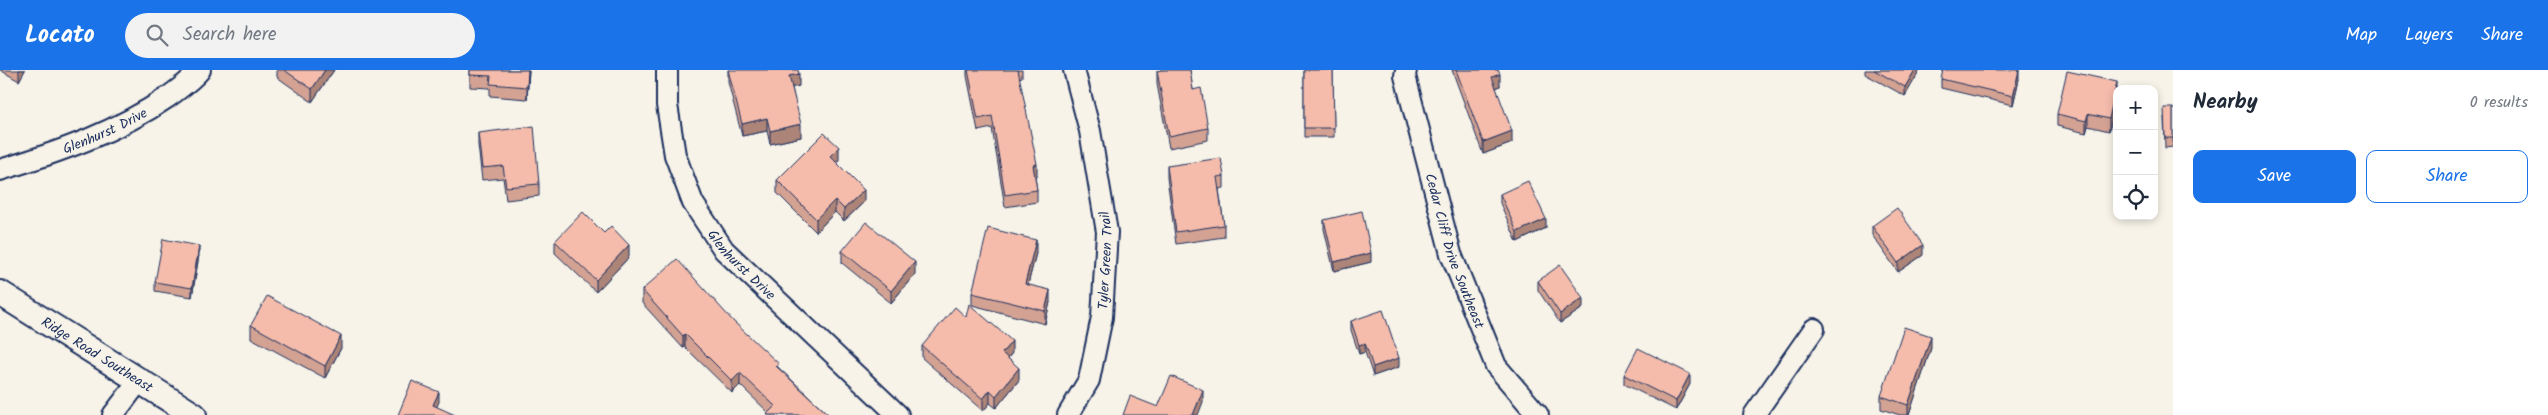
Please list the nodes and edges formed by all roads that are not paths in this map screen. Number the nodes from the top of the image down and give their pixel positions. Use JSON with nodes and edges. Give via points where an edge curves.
{"nodes":[{"id":1,"x":200,"y":70,"type":"edge"},
{"id":2,"x":667,"y":70,"type":"edge"},
{"id":3,"x":1074,"y":70,"type":"edge"},
{"id":4,"x":1406,"y":70,"type":"edge"},
{"id":5,"x":0,"y":170,"type":"edge"},
{"id":6,"x":0,"y":293,"type":"edge"},
{"id":7,"x":1814,"y":329,"type":"dead end"},
{"id":8,"x":139,"y":381,"type":"junction"},
{"id":9,"x":113,"y":415,"type":"edge"},
{"id":10,"x":194,"y":415,"type":"edge"},
{"id":11,"x":898,"y":415,"type":"edge"},
{"id":12,"x":1068,"y":415,"type":"edge"},
{"id":13,"x":1538,"y":415,"type":"edge"},
{"id":14,"x":1754,"y":415,"type":"edge"}],
"edges":[{"from":1,"to":5,"type":"street","name":"Glenhurst Drive","via":[[193,79],[146,112],[66,150]]},
{"from":2,"to":11,"type":"street","name":"Glenhurst Drive","via":[[667,105],[675,155],[693,203],[724,250]]},
{"from":3,"to":12,"type":"street","name":"Tyler Green Trail","via":[[1090,131],[1107,232],[1102,317],[1089,380]]},
{"from":4,"to":13,"type":"street","name":"Cedar Cliff Drive Southeast","via":[[1451,254],[1496,366]]},
{"from":6,"to":8,"type":"street","name":"Ridge Road Southeast"},
{"from":7,"to":14,"type":"street"},
{"from":8,"to":9,"type":"street"},
{"from":8,"to":10,"type":"street","name":"Ridge Road Southeast"}]}
